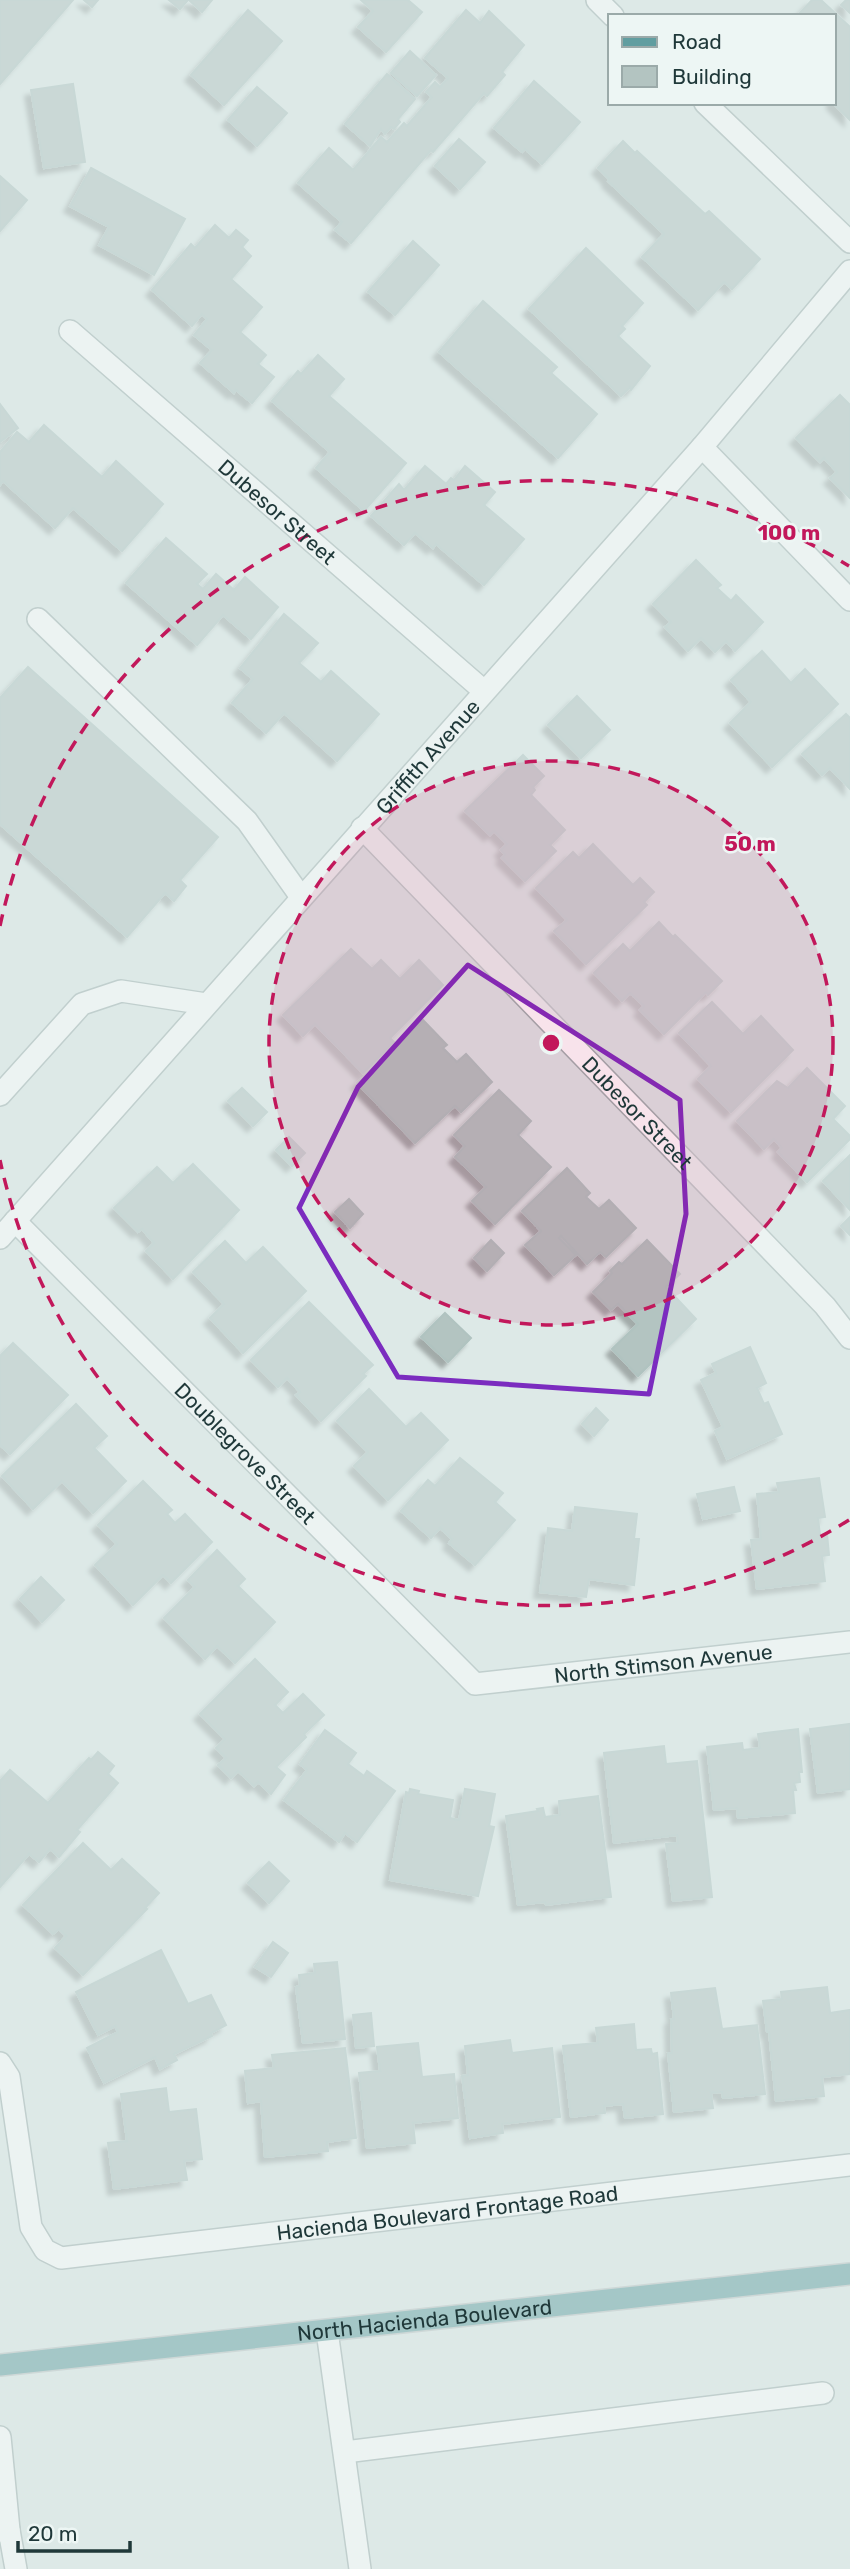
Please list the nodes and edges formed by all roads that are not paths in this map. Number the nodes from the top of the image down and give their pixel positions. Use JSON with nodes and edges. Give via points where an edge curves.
{"nodes":[{"id":1,"x":597,"y":0,"type":"edge"},
{"id":2,"x":611,"y":14,"type":"edge"},
{"id":3,"x":707,"y":105,"type":"edge"},
{"id":4,"x":850,"y":242,"type":"edge"},
{"id":5,"x":850,"y":271,"type":"edge"},
{"id":6,"x":70,"y":331,"type":"dead end"},
{"id":7,"x":702,"y":447,"type":"junction"},
{"id":8,"x":850,"y":600,"type":"edge"},
{"id":9,"x":38,"y":619,"type":"dead end"},
{"id":10,"x":484,"y":691,"type":"junction"},
{"id":11,"x":362,"y":828,"type":"junction"},
{"id":12,"x":301,"y":897,"type":"junction"},
{"id":13,"x":206,"y":1004,"type":"junction"},
{"id":14,"x":0,"y":1095,"type":"edge"},
{"id":15,"x":15,"y":1221,"type":"junction"},
{"id":16,"x":0,"y":1238,"type":"edge"},
{"id":17,"x":850,"y":1338,"type":"edge"},
{"id":18,"x":850,"y":1642,"type":"edge"},
{"id":19,"x":475,"y":1684,"type":"joint"},
{"id":20,"x":0,"y":2063,"type":"edge"},
{"id":21,"x":850,"y":2165,"type":"edge"},
{"id":22,"x":850,"y":2274,"type":"edge"},
{"id":23,"x":327,"y":2330,"type":"junction"},
{"id":24,"x":0,"y":2365,"type":"edge"},
{"id":25,"x":823,"y":2393,"type":"dead end"},
{"id":26,"x":0,"y":2437,"type":"edge"},
{"id":27,"x":345,"y":2452,"type":"junction"},
{"id":28,"x":5,"y":2530,"type":"edge"},
{"id":29,"x":16,"y":2569,"type":"edge"},
{"id":30,"x":360,"y":2569,"type":"edge"}],
"edges":[{"from":1,"to":2,"type":"street"},
{"from":3,"to":4,"type":"street"},
{"from":5,"to":7,"type":"street","name":"Griffith Avenue"},
{"from":6,"to":10,"type":"street","name":"Dubesor Street"},
{"from":7,"to":8,"type":"street"},
{"from":7,"to":10,"type":"street","name":"Griffith Avenue"},
{"from":9,"to":12,"type":"street","via":[[247,821]]},
{"from":10,"to":11,"type":"street","name":"Griffith Avenue"},
{"from":11,"to":12,"type":"street","name":"Griffith Avenue"},
{"from":11,"to":17,"type":"street","name":"Dubesor Street","via":[[825,1306]]},
{"from":12,"to":13,"type":"street","name":"Griffith Avenue"},
{"from":13,"to":14,"type":"street","via":[[121,991],[82,1004]]},
{"from":13,"to":15,"type":"street","name":"Griffith Avenue"},
{"from":15,"to":16,"type":"street","name":"Griffith Avenue"},
{"from":15,"to":19,"type":"street","name":"Doublegrove Street"},
{"from":18,"to":19,"type":"street","name":"North Stimson Avenue"},
{"from":20,"to":21,"type":"street","name":"Hacienda Boulevard Frontage Road","via":[[9,2077],[32,2227],[45,2250],[61,2258]]},
{"from":22,"to":23,"type":"main road","name":"North Hacienda Boulevard"},
{"from":23,"to":24,"type":"main road","name":"North Hacienda Boulevard"},
{"from":23,"to":27,"type":"street"},
{"from":25,"to":27,"type":"street"},
{"from":26,"to":28,"type":"street"},
{"from":27,"to":30,"type":"street"},
{"from":28,"to":29,"type":"street"}]}
